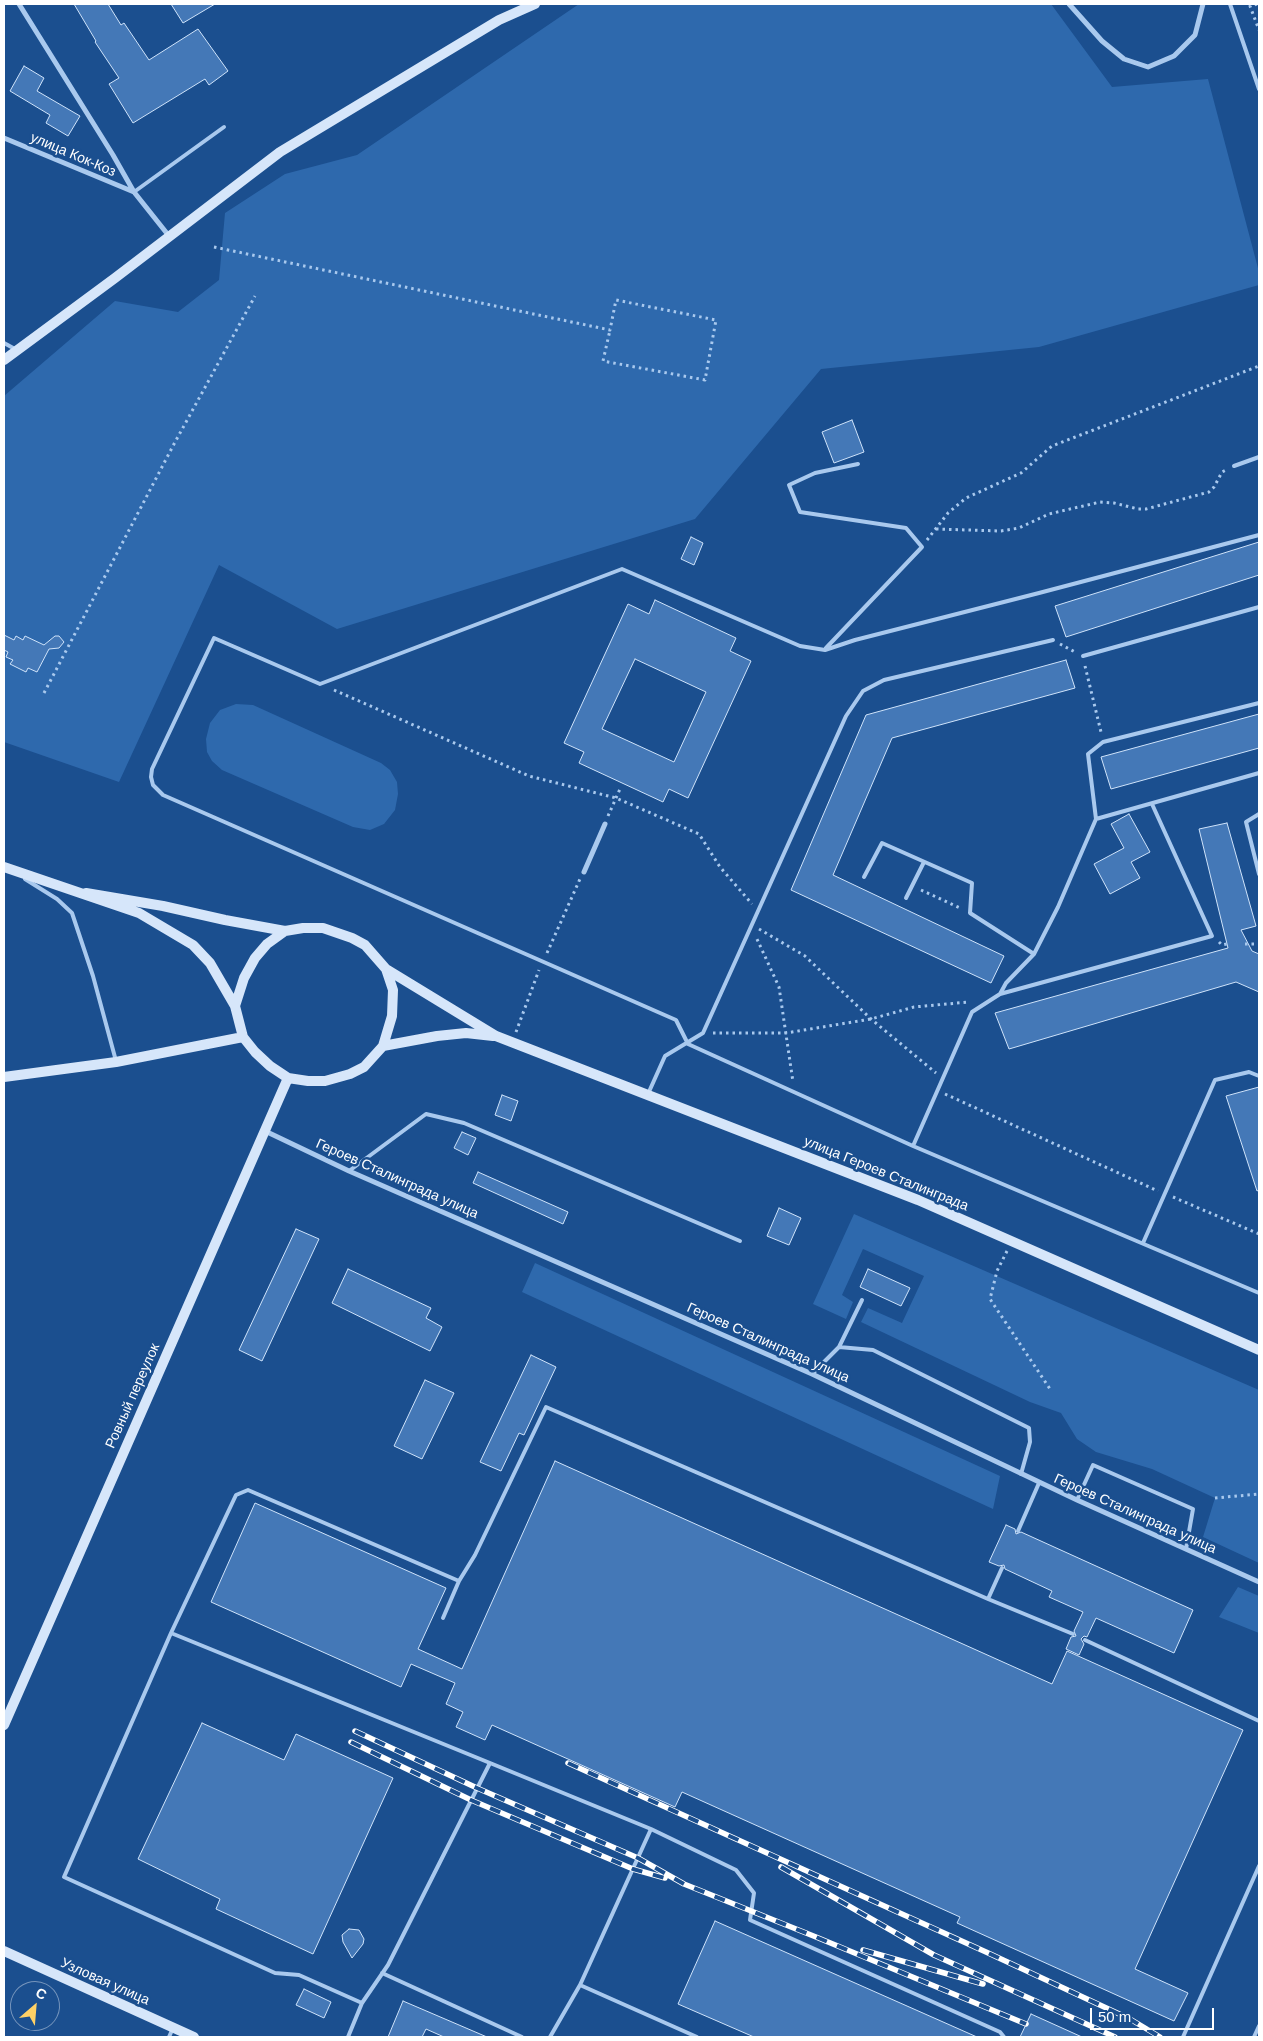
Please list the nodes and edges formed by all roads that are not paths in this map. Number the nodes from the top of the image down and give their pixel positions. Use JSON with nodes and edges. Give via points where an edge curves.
{"nodes":[{"id":1,"x":19,"y":4,"type":"edge"},
{"id":2,"x":535,"y":4,"type":"edge"},
{"id":3,"x":1069,"y":4,"type":"edge"},
{"id":4,"x":1203,"y":4,"type":"edge"},
{"id":5,"x":1230,"y":4,"type":"edge"},
{"id":6,"x":1259,"y":89,"type":"edge"},
{"id":7,"x":224,"y":127,"type":"dead end"},
{"id":8,"x":4,"y":138,"type":"edge"},
{"id":9,"x":134,"y":192,"type":"junction"},
{"id":10,"x":169,"y":236,"type":"junction"},
{"id":11,"x":4,"y":343,"type":"edge"},
{"id":12,"x":17,"y":350,"type":"junction"},
{"id":13,"x":4,"y":360,"type":"edge"},
{"id":14,"x":1259,"y":457,"type":"edge"},
{"id":15,"x":858,"y":464,"type":"dead end"},
{"id":16,"x":1234,"y":466,"type":"road end"},
{"id":17,"x":1259,"y":535,"type":"edge"},
{"id":18,"x":1259,"y":607,"type":"edge"},
{"id":19,"x":1053,"y":640,"type":"road end"},
{"id":20,"x":825,"y":650,"type":"junction"},
{"id":21,"x":1083,"y":656,"type":"road end"},
{"id":22,"x":1259,"y":703,"type":"edge"},
{"id":23,"x":1259,"y":773,"type":"edge"},
{"id":24,"x":1152,"y":804,"type":"junction"},
{"id":25,"x":1259,"y":814,"type":"edge"},
{"id":26,"x":1096,"y":819,"type":"junction"},
{"id":27,"x":605,"y":824,"type":"road end"},
{"id":28,"x":924,"y":862,"type":"junction"},
{"id":29,"x":5,"y":867,"type":"edge"},
{"id":30,"x":584,"y":872,"type":"road end"},
{"id":31,"x":1259,"y":874,"type":"edge"},
{"id":32,"x":864,"y":877,"type":"dead end"},
{"id":33,"x":86,"y":893,"type":"junction"},
{"id":34,"x":906,"y":898,"type":"dead end"},
{"id":35,"x":285,"y":931,"type":"junction"},
{"id":36,"x":1034,"y":954,"type":"junction"},
{"id":37,"x":386,"y":969,"type":"junction"},
{"id":38,"x":1000,"y":994,"type":"junction"},
{"id":39,"x":235,"y":1006,"type":"junction"},
{"id":40,"x":496,"y":1036,"type":"junction"},
{"id":41,"x":243,"y":1037,"type":"junction"},
{"id":42,"x":688,"y":1044,"type":"junction"},
{"id":43,"x":383,"y":1046,"type":"junction"},
{"id":44,"x":116,"y":1062,"type":"junction"},
{"id":45,"x":4,"y":1076,"type":"edge"},
{"id":46,"x":1259,"y":1076,"type":"edge"},
{"id":47,"x":288,"y":1078,"type":"junction"},
{"id":48,"x":648,"y":1094,"type":"junction"},
{"id":49,"x":264,"y":1131,"type":"junction"},
{"id":50,"x":913,"y":1146,"type":"junction"},
{"id":51,"x":349,"y":1171,"type":"junction"},
{"id":52,"x":740,"y":1241,"type":"dead end"},
{"id":53,"x":1143,"y":1243,"type":"junction"},
{"id":54,"x":1259,"y":1293,"type":"edge"},
{"id":55,"x":862,"y":1300,"type":"dead end"},
{"id":56,"x":839,"y":1347,"type":"junction"},
{"id":57,"x":1259,"y":1350,"type":"edge"},
{"id":58,"x":812,"y":1374,"type":"junction"},
{"id":59,"x":1021,"y":1474,"type":"junction"},
{"id":60,"x":1039,"y":1482,"type":"junction"},
{"id":61,"x":1077,"y":1500,"type":"junction"},
{"id":62,"x":1018,"y":1531,"type":"dead end"},
{"id":63,"x":1186,"y":1549,"type":"junction"},
{"id":64,"x":1002,"y":1568,"type":"dead end"},
{"id":65,"x":460,"y":1581,"type":"junction"},
{"id":66,"x":1259,"y":1582,"type":"edge"},
{"id":67,"x":988,"y":1599,"type":"junction"},
{"id":68,"x":443,"y":1618,"type":"dead end"},
{"id":69,"x":171,"y":1633,"type":"junction"},
{"id":70,"x":1073,"y":1634,"type":"dead end"},
{"id":71,"x":1086,"y":1640,"type":"dead end"},
{"id":72,"x":1259,"y":1721,"type":"edge"},
{"id":73,"x":4,"y":1725,"type":"edge"},
{"id":74,"x":490,"y":1763,"type":"junction"},
{"id":75,"x":651,"y":1829,"type":"junction"},
{"id":76,"x":1259,"y":1866,"type":"edge"},
{"id":77,"x":4,"y":1951,"type":"edge"},
{"id":78,"x":382,"y":1973,"type":"junction"},
{"id":79,"x":580,"y":1986,"type":"junction"},
{"id":80,"x":362,"y":2003,"type":"junction"},
{"id":81,"x":1259,"y":2026,"type":"edge"},
{"id":82,"x":171,"y":2032,"type":"edge"},
{"id":83,"x":194,"y":2037,"type":"edge"},
{"id":84,"x":348,"y":2037,"type":"edge"},
{"id":85,"x":522,"y":2037,"type":"edge"},
{"id":86,"x":550,"y":2037,"type":"edge"},
{"id":87,"x":697,"y":2037,"type":"edge"},
{"id":88,"x":1004,"y":2037,"type":"edge"},
{"id":89,"x":1183,"y":2037,"type":"edge"},
{"id":90,"x":1254,"y":2037,"type":"edge"}],
"edges":[{"from":1,"to":9,"type":"street"},
{"from":2,"to":10,"type":"main road","via":[[499,20],[280,152]]},
{"from":3,"to":4,"type":"street","via":[[1102,41],[1124,59],[1148,67],[1174,56],[1195,35]]},
{"from":5,"to":6,"type":"lane"},
{"from":7,"to":9,"type":"lane"},
{"from":8,"to":9,"type":"street","name":"улица Кок-Коз"},
{"from":9,"to":10,"type":"street"},
{"from":10,"to":12,"type":"main road"},
{"from":11,"to":12,"type":"lane"},
{"from":12,"to":13,"type":"main road"},
{"from":14,"to":16,"type":"lane"},
{"from":15,"to":20,"type":"lane","via":[[815,473],[789,484],[800,512],[906,528],[922,547]]},
{"from":17,"to":20,"type":"lane"},
{"from":18,"to":21,"type":"lane"},
{"from":19,"to":42,"type":"lane","via":[[884,680],[863,691],[846,716],[703,1033]]},
{"from":20,"to":42,"type":"lane","via":[[800,646],[622,569],[320,684],[214,638],[152,769],[153,785],[163,795],[676,1020]]},
{"from":22,"to":26,"type":"lane","via":[[1103,742],[1088,754]]},
{"from":23,"to":24,"type":"lane"},
{"from":24,"to":26,"type":"lane"},
{"from":24,"to":38,"type":"lane","via":[[1212,936]]},
{"from":25,"to":31,"type":"lane","via":[[1246,822]]},
{"from":26,"to":36,"type":"lane"},
{"from":27,"to":30,"type":"street"},
{"from":28,"to":32,"type":"lane","via":[[882,843]]},
{"from":28,"to":34,"type":"lane"},
{"from":28,"to":36,"type":"lane","via":[[972,884],[970,913]]},
{"from":29,"to":33,"type":"main road"},
{"from":29,"to":44,"type":"lane","via":[[72,912]]},
{"from":33,"to":35,"type":"main road"},
{"from":33,"to":39,"type":"main road","via":[[139,913],[193,945],[210,963]]},
{"from":35,"to":37,"type":"main road","via":[[323,928],[338,932],[365,945]]},
{"from":35,"to":39,"type":"main road","via":[[255,958]]},
{"from":36,"to":38,"type":"lane","via":[[1006,983]]},
{"from":37,"to":40,"type":"main road","name":"улица Героев Сталинграда"},
{"from":37,"to":43,"type":"main road","via":[[393,990],[393,1003],[391,1023]]},
{"from":38,"to":50,"type":"lane","via":[[972,1012]]},
{"from":39,"to":41,"type":"main road"},
{"from":40,"to":43,"type":"main road","name":"улица Героев Сталинграда","via":[[466,1033]]},
{"from":40,"to":48,"type":"main road","name":"улица Героев Сталинграда"},
{"from":41,"to":44,"type":"main road"},
{"from":41,"to":47,"type":"main road","via":[[270,1066]]},
{"from":42,"to":48,"type":"lane","via":[[665,1056]]},
{"from":42,"to":50,"type":"lane"},
{"from":43,"to":47,"type":"main road","via":[[364,1066],[350,1074],[325,1081]]},
{"from":44,"to":45,"type":"main road"},
{"from":46,"to":53,"type":"lane","via":[[1250,1072],[1215,1080]]},
{"from":47,"to":49,"type":"main road","name":"Ровный переулок"},
{"from":48,"to":57,"type":"main road","name":"улица Героев Сталинграда","via":[[918,1200]]},
{"from":49,"to":51,"type":"street","name":"Героев Сталинграда улица"},
{"from":49,"to":73,"type":"main road","name":"Ровный переулок"},
{"from":50,"to":53,"type":"lane"},
{"from":51,"to":52,"type":"lane","via":[[426,1114],[464,1123]]},
{"from":51,"to":58,"type":"street","name":"Героев Сталинграда улица"},
{"from":53,"to":54,"type":"lane"},
{"from":55,"to":56,"type":"lane"},
{"from":56,"to":58,"type":"lane"},
{"from":56,"to":59,"type":"lane","via":[[873,1350],[1029,1428],[1030,1442]]},
{"from":58,"to":59,"type":"street","name":"Героев Сталинграда улица"},
{"from":59,"to":60,"type":"street","name":"Героев Сталинграда улица"},
{"from":60,"to":61,"type":"street","name":"Героев Сталинграда улица"},
{"from":60,"to":62,"type":"lane"},
{"from":61,"to":63,"type":"street","name":"Героев Сталинграда улица"},
{"from":61,"to":63,"type":"lane","via":[[1093,1465],[1193,1509]]},
{"from":63,"to":66,"type":"street","name":"Героев Сталинграда улица"},
{"from":64,"to":67,"type":"lane"},
{"from":65,"to":67,"type":"lane","via":[[546,1407]]},
{"from":65,"to":68,"type":"lane"},
{"from":65,"to":69,"type":"lane","via":[[248,1490],[236,1495]]},
{"from":67,"to":70,"type":"lane"},
{"from":69,"to":74,"type":"lane"},
{"from":69,"to":80,"type":"lane","via":[[64,1878],[275,1972],[299,1975]]},
{"from":71,"to":72,"type":"lane"},
{"from":74,"to":75,"type":"lane"},
{"from":74,"to":78,"type":"lane"},
{"from":75,"to":79,"type":"lane"},
{"from":75,"to":88,"type":"lane","via":[[736,1870],[754,1892],[750,1920],[1000,2032]]},
{"from":76,"to":89,"type":"lane"},
{"from":77,"to":82,"type":"main road","name":"Узловая улица"},
{"from":78,"to":80,"type":"lane"},
{"from":78,"to":85,"type":"lane"},
{"from":79,"to":86,"type":"lane"},
{"from":79,"to":87,"type":"lane"},
{"from":80,"to":84,"type":"lane"},
{"from":81,"to":90,"type":"lane"},
{"from":82,"to":83,"type":"main road","name":"Узловая улица"}]}
